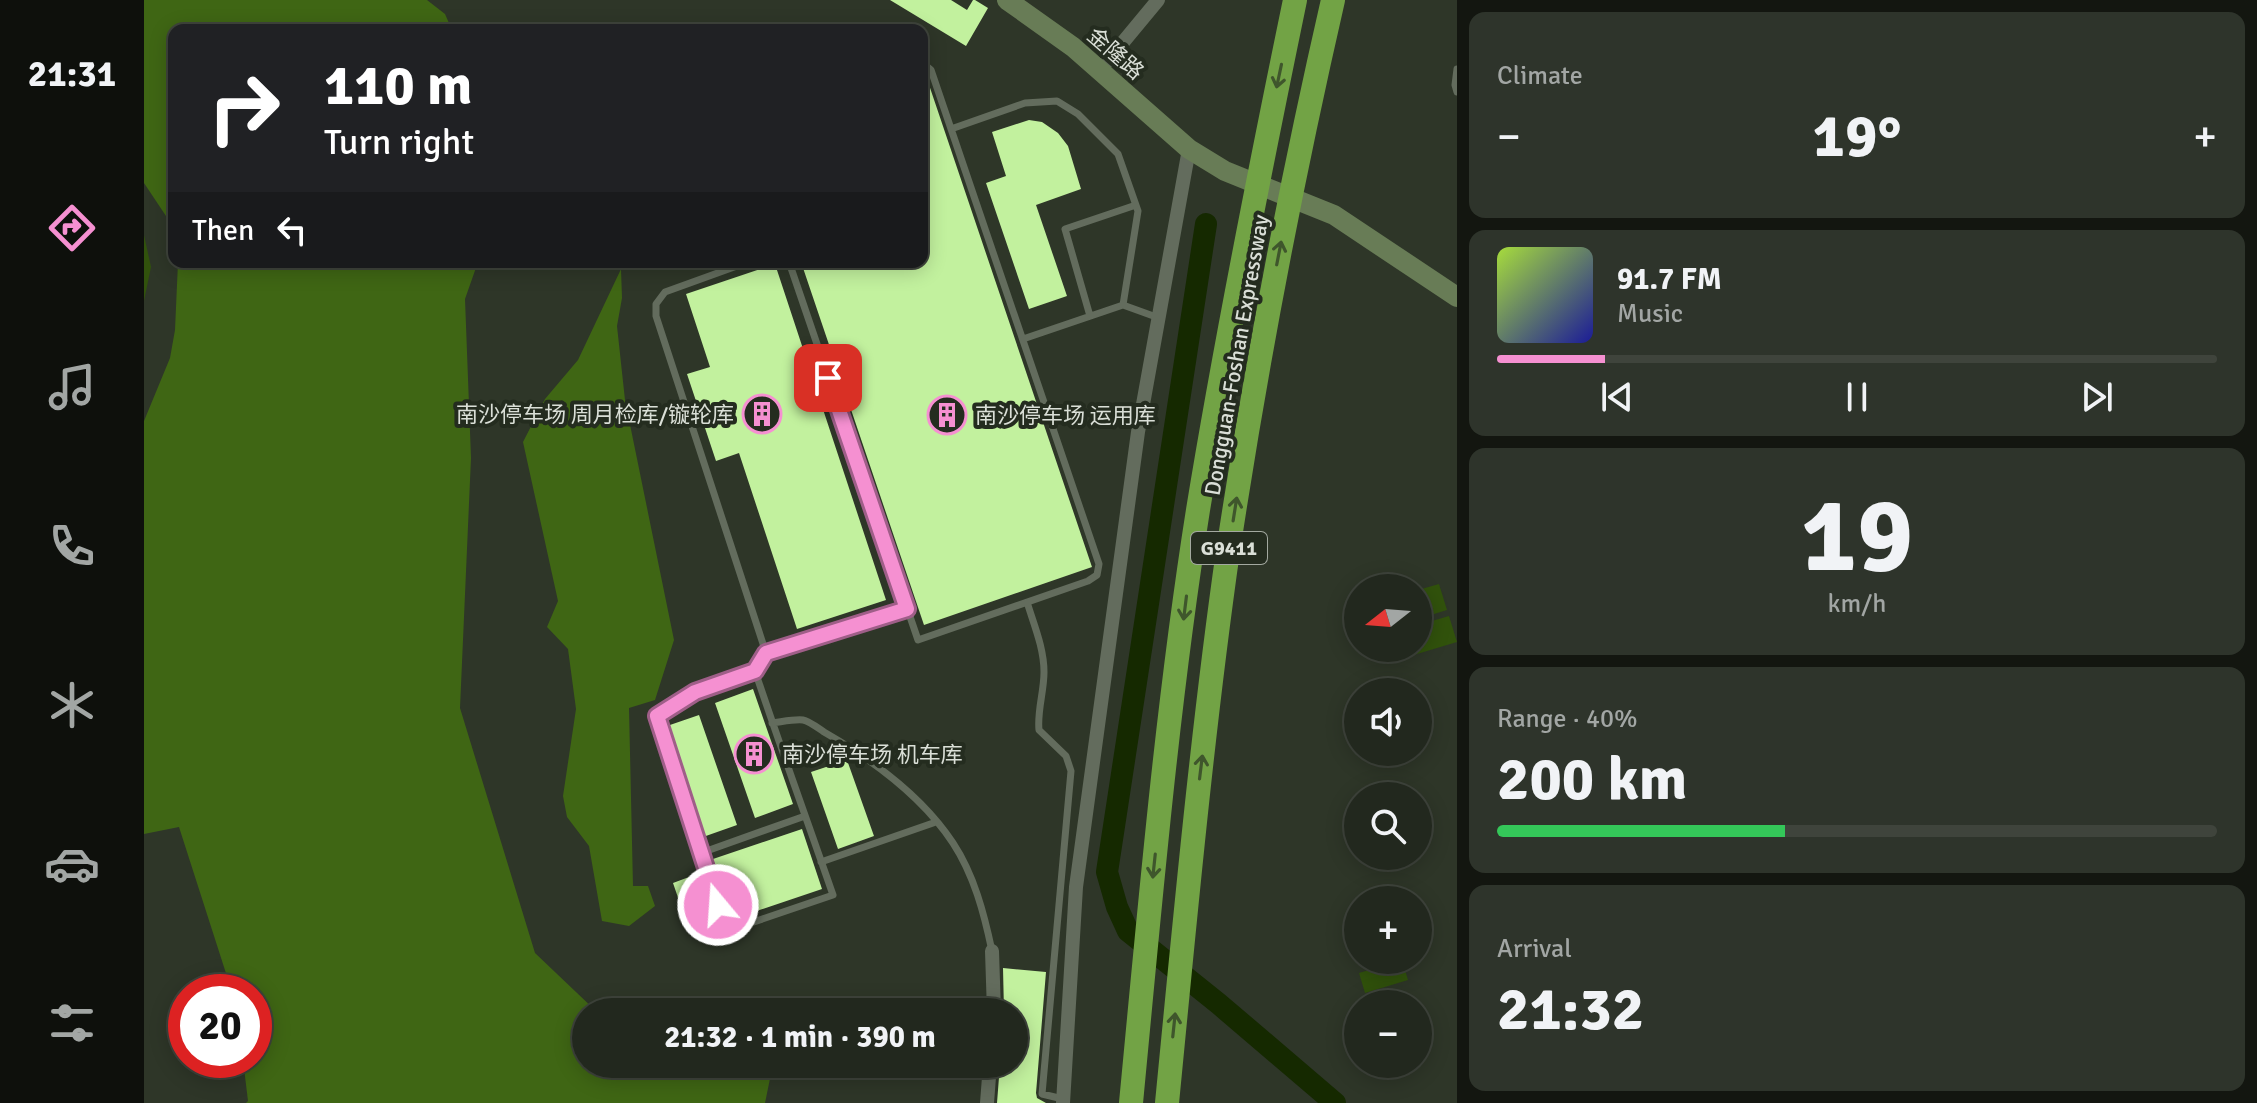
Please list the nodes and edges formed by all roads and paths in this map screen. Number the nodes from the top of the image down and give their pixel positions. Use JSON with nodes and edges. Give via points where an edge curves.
{"nodes":[{"id":1,"x":1007,"y":0,"type":"edge"},
{"id":2,"x":1158,"y":0,"type":"edge"},
{"id":3,"x":1295,"y":0,"type":"edge"},
{"id":4,"x":1333,"y":0,"type":"edge"},
{"id":5,"x":928,"y":68,"type":"edge"},
{"id":6,"x":1457,"y":69,"type":"edge"},
{"id":7,"x":1100,"y":70,"type":"junction"},
{"id":8,"x":1457,"y":92,"type":"edge"},
{"id":9,"x":951,"y":129,"type":"junction"},
{"id":10,"x":1189,"y":149,"type":"junction"},
{"id":11,"x":1136,"y":205,"type":"junction"},
{"id":12,"x":731,"y":268,"type":"edge"},
{"id":13,"x":791,"y":268,"type":"edge"},
{"id":14,"x":1457,"y":297,"type":"edge"},
{"id":15,"x":1123,"y":305,"type":"junction"},
{"id":16,"x":1090,"y":316,"type":"junction"},
{"id":17,"x":1159,"y":318,"type":"junction"},
{"id":18,"x":1023,"y":339,"type":"junction"},
{"id":19,"x":1027,"y":602,"type":"junction"},
{"id":20,"x":907,"y":609,"type":"junction"},
{"id":21,"x":766,"y":653,"type":"junction"},
{"id":22,"x":755,"y":671,"type":"junction"},
{"id":23,"x":772,"y":723,"type":"junction"},
{"id":24,"x":805,"y":816,"type":"junction"},
{"id":25,"x":936,"y":822,"type":"junction"},
{"id":26,"x":701,"y":853,"type":"junction"},
{"id":27,"x":821,"y":862,"type":"junction"},
{"id":28,"x":992,"y":951,"type":"joint"},
{"id":29,"x":994,"y":998,"type":"edge"},
{"id":30,"x":989,"y":1078,"type":"edge"},
{"id":31,"x":1063,"y":1101,"type":"edge"},
{"id":32,"x":987,"y":1103,"type":"edge"},
{"id":33,"x":1131,"y":1103,"type":"edge"},
{"id":34,"x":1167,"y":1103,"type":"edge"}],
"edges":[{"from":1,"to":7,"type":"main road","name":"金隆路"},
{"from":2,"to":7,"type":"street"},
{"from":3,"to":33,"type":"highway","name":"Dongguan-Foshan Expressway","number":"G9411","one_way":true,"via":[[1245,242],[1198,512],[1161,790]]},
{"from":34,"to":4,"type":"highway","name":"Dongguan-Foshan Expressway","number":"G9411","one_way":true,"via":[[1228,552],[1264,327]]},
{"from":5,"to":9,"type":"lane"},
{"from":6,"to":8,"type":"lane"},
{"from":7,"to":10,"type":"main road","name":"金隆路"},
{"from":9,"to":11,"type":"lane","via":[[1025,103],[1057,101],[1118,154]]},
{"from":9,"to":18,"type":"lane"},
{"from":10,"to":14,"type":"main road","name":"金隆路","via":[[1225,171],[1334,215]]},
{"from":10,"to":17,"type":"street"},
{"from":11,"to":15,"type":"lane"},
{"from":11,"to":16,"type":"lane","via":[[1065,229]]},
{"from":12,"to":21,"type":"lane","via":[[665,292],[656,304],[656,316]]},
{"from":13,"to":20,"type":"lane"},
{"from":15,"to":16,"type":"lane"},
{"from":15,"to":17,"type":"lane"},
{"from":16,"to":18,"type":"lane"},
{"from":17,"to":31,"type":"street","via":[[1138,432],[1076,887]]},
{"from":18,"to":19,"type":"lane","via":[[1099,564],[1097,575],[1088,581]]},
{"from":19,"to":20,"type":"lane","via":[[918,640]]},
{"from":19,"to":31,"type":"lane","via":[[1043,655],[1039,730],[1066,756],[1071,771],[1042,1094]]},
{"from":20,"to":21,"type":"lane"},
{"from":21,"to":22,"type":"lane"},
{"from":22,"to":23,"type":"lane"},
{"from":22,"to":26,"type":"lane","via":[[695,692],[657,716]]},
{"from":23,"to":24,"type":"lane"},
{"from":23,"to":25,"type":"lane","via":[[804,720],[850,747]]},
{"from":24,"to":26,"type":"lane"},
{"from":24,"to":27,"type":"lane"},
{"from":25,"to":27,"type":"lane"},
{"from":25,"to":28,"type":"lane","via":[[977,891]]},
{"from":26,"to":27,"type":"lane","via":[[727,931],[833,895]]},
{"from":28,"to":29,"type":"street"},
{"from":30,"to":32,"type":"street"}]}
